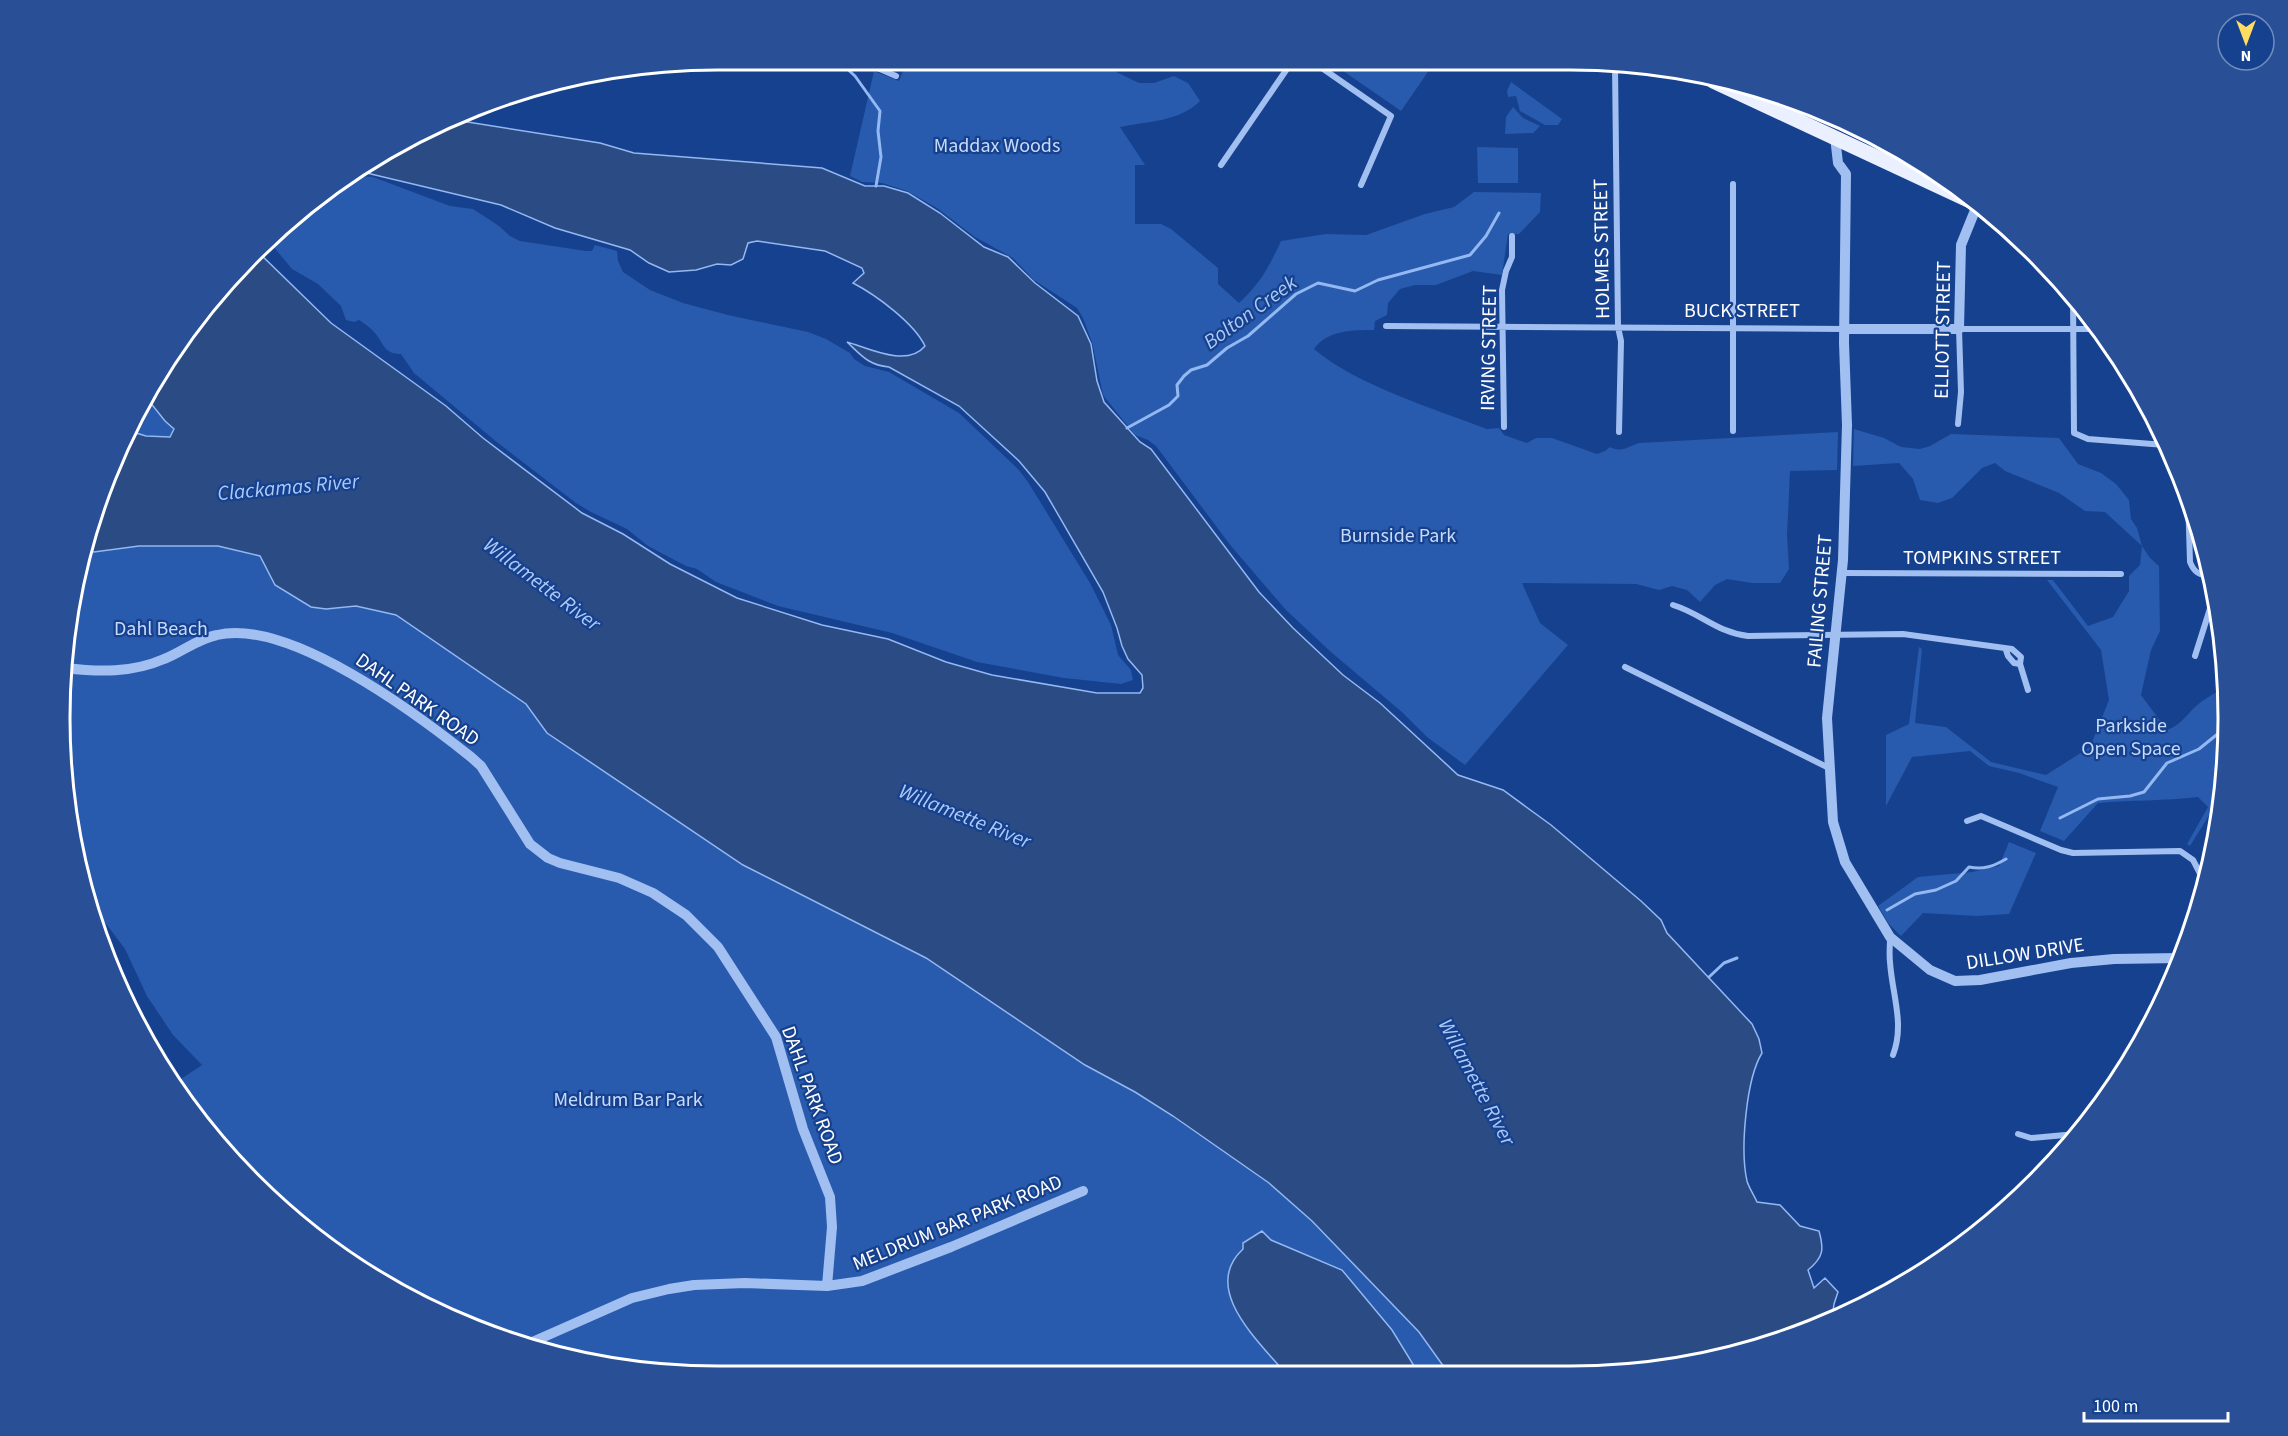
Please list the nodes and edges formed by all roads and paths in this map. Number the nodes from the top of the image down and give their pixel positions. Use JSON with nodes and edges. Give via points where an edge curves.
{"nodes":[{"id":1,"x":882,"y":70,"type":"edge"},
{"id":2,"x":1286,"y":70,"type":"edge"},
{"id":3,"x":1325,"y":70,"type":"edge"},
{"id":4,"x":1615,"y":72,"type":"edge"},
{"id":5,"x":896,"y":76,"type":"dead end"},
{"id":6,"x":1741,"y":94,"type":"edge"},
{"id":7,"x":1835,"y":137,"type":"junction"},
{"id":8,"x":1221,"y":165,"type":"dead end"},
{"id":9,"x":1733,"y":184,"type":"dead end"},
{"id":10,"x":1935,"y":184,"type":"edge"},
{"id":11,"x":1361,"y":185,"type":"dead end"},
{"id":12,"x":1975,"y":213,"type":"edge"},
{"id":13,"x":1512,"y":236,"type":"dead end"},
{"id":14,"x":2073,"y":311,"type":"edge"},
{"id":15,"x":1386,"y":326,"type":"dead end"},
{"id":16,"x":1502,"y":327,"type":"junction"},
{"id":17,"x":1618,"y":327,"type":"junction"},
{"id":18,"x":1732,"y":328,"type":"junction"},
{"id":19,"x":1845,"y":329,"type":"junction"},
{"id":20,"x":1959,"y":329,"type":"junction"},
{"id":21,"x":2088,"y":329,"type":"edge"},
{"id":22,"x":2073,"y":330,"type":"junction"},
{"id":23,"x":1958,"y":424,"type":"dead end"},
{"id":24,"x":1504,"y":427,"type":"dead end"},
{"id":25,"x":1733,"y":430,"type":"dead end"},
{"id":26,"x":1619,"y":432,"type":"dead end"},
{"id":27,"x":2156,"y":444,"type":"edge"},
{"id":28,"x":2189,"y":529,"type":"edge"},
{"id":29,"x":1842,"y":573,"type":"junction"},
{"id":30,"x":2121,"y":574,"type":"dead end"},
{"id":31,"x":2201,"y":574,"type":"edge"},
{"id":32,"x":1673,"y":605,"type":"dead end"},
{"id":33,"x":2209,"y":613,"type":"edge"},
{"id":34,"x":1835,"y":636,"type":"junction"},
{"id":35,"x":2195,"y":656,"type":"dead end"},
{"id":36,"x":1625,"y":667,"type":"dead end"},
{"id":37,"x":73,"y":669,"type":"edge"},
{"id":38,"x":2028,"y":690,"type":"dead end"},
{"id":39,"x":1829,"y":768,"type":"junction"},
{"id":40,"x":1967,"y":821,"type":"dead end"},
{"id":41,"x":2199,"y":871,"type":"edge"},
{"id":42,"x":1890,"y":937,"type":"junction"},
{"id":43,"x":2171,"y":958,"type":"edge"},
{"id":44,"x":1893,"y":1055,"type":"dead end"},
{"id":45,"x":2018,"y":1134,"type":"dead end"},
{"id":46,"x":2064,"y":1137,"type":"edge"},
{"id":47,"x":1083,"y":1191,"type":"dead end"},
{"id":48,"x":827,"y":1286,"type":"junction"},
{"id":49,"x":538,"y":1339,"type":"edge"}],
"edges":[{"from":1,"to":5,"type":"street"},
{"from":2,"to":8,"type":"street"},
{"from":3,"to":11,"type":"street","via":[[1391,116]]},
{"from":4,"to":17,"type":"street","name":"HOLMES STREET"},
{"from":6,"to":7,"type":"main road"},
{"from":7,"to":10,"type":"main road"},
{"from":7,"to":19,"type":"street","name":"FAILING STREET","via":[[1838,163],[1846,174]]},
{"from":9,"to":18,"type":"street"},
{"from":12,"to":20,"type":"street","name":"ELLIOTT STREET","via":[[1961,245]]},
{"from":13,"to":16,"type":"street","name":"IRVING STREET","via":[[1512,257],[1502,290]]},
{"from":14,"to":22,"type":"street"},
{"from":15,"to":16,"type":"street","name":"BUCK STREET"},
{"from":16,"to":17,"type":"street","name":"BUCK STREET"},
{"from":16,"to":24,"type":"street","name":"IRVING STREET"},
{"from":17,"to":18,"type":"street","name":"BUCK STREET"},
{"from":17,"to":26,"type":"street","name":"HOLMES STREET"},
{"from":18,"to":19,"type":"street","name":"BUCK STREET"},
{"from":18,"to":25,"type":"street"},
{"from":19,"to":20,"type":"street","name":"BUCK STREET"},
{"from":19,"to":29,"type":"street","name":"FAILING STREET","via":[[1847,425]]},
{"from":20,"to":22,"type":"street","name":"BUCK STREET"},
{"from":20,"to":23,"type":"street","name":"ELLIOTT STREET"},
{"from":21,"to":22,"type":"street","name":"BUCK STREET"},
{"from":22,"to":27,"type":"street","via":[[2074,433],[2088,438]]},
{"from":28,"to":31,"type":"street","via":[[2193,570]]},
{"from":29,"to":30,"type":"street","name":"TOMPKINS STREET"},
{"from":29,"to":34,"type":"street","name":"FAILING STREET"},
{"from":32,"to":34,"type":"street","via":[[1731,634]]},
{"from":33,"to":35,"type":"street"},
{"from":34,"to":38,"type":"street","via":[[1903,634],[1993,645],[2006,650],[2014,663],[2020,664]]},
{"from":34,"to":39,"type":"street","name":"FAILING STREET","via":[[1827,709]]},
{"from":36,"to":39,"type":"street"},
{"from":37,"to":48,"type":"street","name":"DAHL PARK ROAD","via":[[140,669],[221,634],[263,637],[303,649],[382,693],[471,757],[541,854],[635,884],[686,915],[718,947],[776,1037],[803,1129],[830,1197],[832,1227]]},
{"from":39,"to":42,"type":"street","name":"FAILING STREET","via":[[1833,822],[1840,851]]},
{"from":40,"to":41,"type":"street","via":[[1981,816],[2073,853],[2180,851],[2193,860]]},
{"from":42,"to":43,"type":"street","name":"DILLOW DRIVE","via":[[1930,970],[1963,982],[2071,963]]},
{"from":42,"to":44,"type":"street","via":[[1899,1026]]},
{"from":45,"to":46,"type":"street","via":[[2031,1138]]},
{"from":47,"to":48,"type":"street","name":"MELDRUM BAR PARK ROAD","via":[[879,1275]]},
{"from":48,"to":49,"type":"street","name":"MELDRUM BAR PARK ROAD","via":[[745,1283],[669,1289],[632,1298]]}]}
